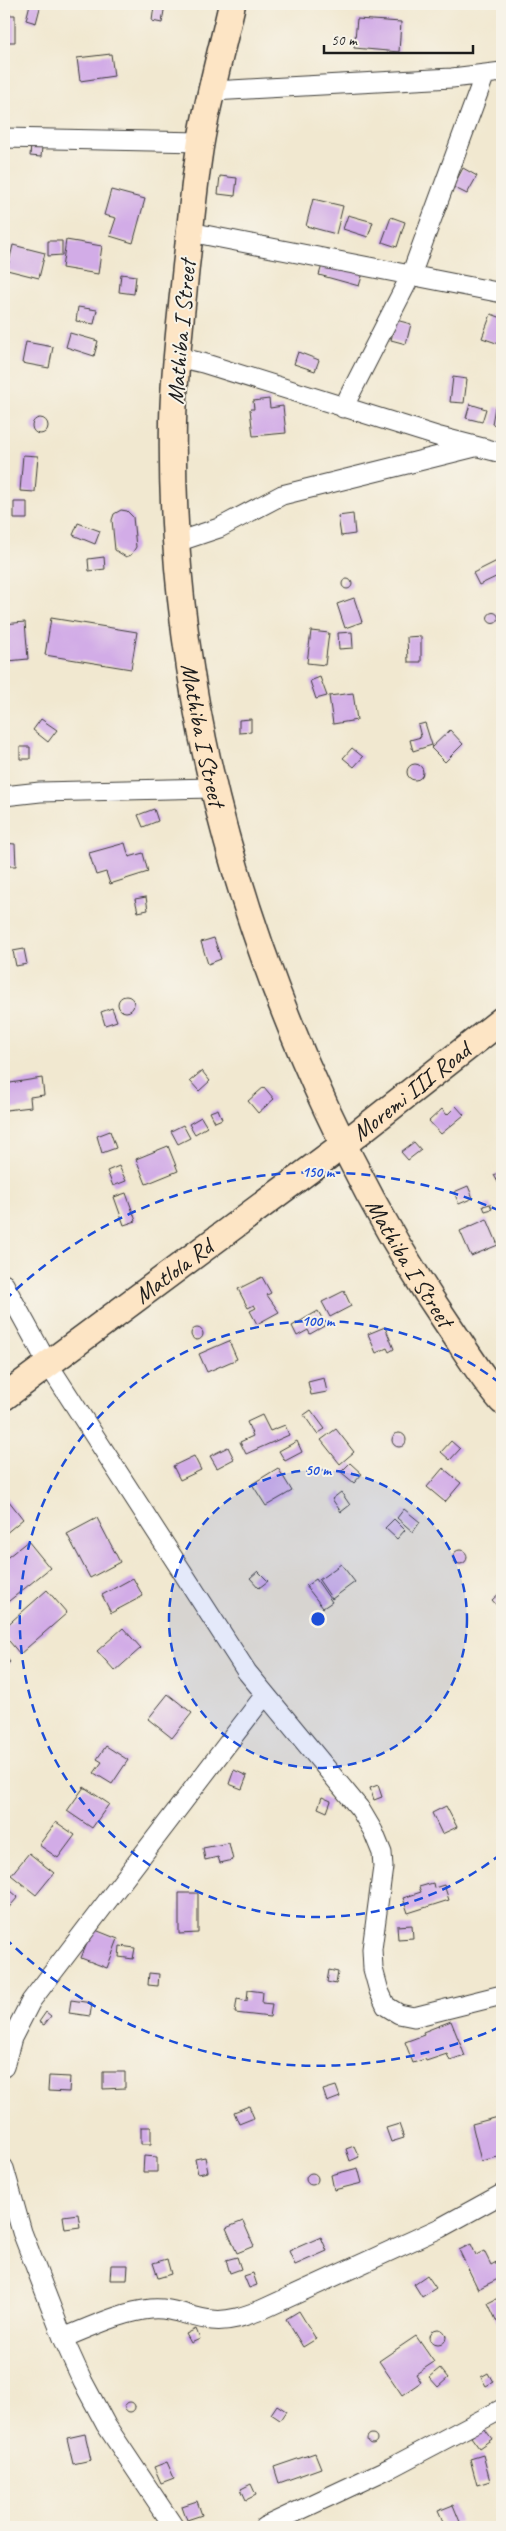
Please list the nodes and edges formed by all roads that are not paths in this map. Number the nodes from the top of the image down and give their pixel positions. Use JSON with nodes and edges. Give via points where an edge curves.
{"nodes":[{"id":1,"x":232,"y":4,"type":"edge"},
{"id":2,"x":494,"y":73,"type":"edge"},
{"id":3,"x":213,"y":90,"type":"junction"},
{"id":4,"x":4,"y":138,"type":"edge"},
{"id":5,"x":201,"y":142,"type":"junction"},
{"id":6,"x":190,"y":232,"type":"junction"},
{"id":7,"x":411,"y":275,"type":"junction"},
{"id":8,"x":502,"y":292,"type":"edge"},
{"id":9,"x":176,"y":356,"type":"junction"},
{"id":10,"x":343,"y":408,"type":"junction"},
{"id":11,"x":476,"y":447,"type":"junction"},
{"id":12,"x":502,"y":453,"type":"edge"},
{"id":13,"x":177,"y":542,"type":"junction"},
{"id":14,"x":212,"y":788,"type":"junction"},
{"id":15,"x":4,"y":796,"type":"edge"},
{"id":16,"x":502,"y":1020,"type":"edge"},
{"id":17,"x":343,"y":1145,"type":"junction"},
{"id":18,"x":4,"y":1284,"type":"edge"},
{"id":19,"x":48,"y":1364,"type":"junction"},
{"id":20,"x":501,"y":1394,"type":"edge"},
{"id":21,"x":4,"y":1396,"type":"edge"},
{"id":22,"x":264,"y":1696,"type":"junction"},
{"id":23,"x":502,"y":1995,"type":"edge"},
{"id":24,"x":8,"y":2035,"type":"edge"},
{"id":25,"x":4,"y":2067,"type":"edge"},
{"id":26,"x":4,"y":2168,"type":"edge"},
{"id":27,"x":502,"y":2194,"type":"edge"},
{"id":28,"x":63,"y":2338,"type":"junction"},
{"id":29,"x":502,"y":2409,"type":"edge"},
{"id":30,"x":174,"y":2527,"type":"edge"},
{"id":31,"x":264,"y":2527,"type":"edge"}],
"edges":[{"from":1,"to":3,"type":"street","name":"Mathiba I Street"},
{"from":2,"to":3,"type":"street","via":[[442,79]]},
{"from":2,"to":7,"type":"street"},
{"from":3,"to":5,"type":"street","name":"Mathiba I Street"},
{"from":4,"to":5,"type":"street"},
{"from":5,"to":6,"type":"street","name":"Mathiba I Street"},
{"from":6,"to":7,"type":"street"},
{"from":6,"to":9,"type":"street","name":"Mathiba I Street"},
{"from":7,"to":8,"type":"street"},
{"from":7,"to":10,"type":"street"},
{"from":9,"to":10,"type":"street"},
{"from":9,"to":13,"type":"street","name":"Mathiba I Street","via":[[173,422]]},
{"from":10,"to":11,"type":"street"},
{"from":11,"to":12,"type":"street"},
{"from":11,"to":13,"type":"street","via":[[282,495],[218,528]]},
{"from":13,"to":14,"type":"street","name":"Mathiba I Street","via":[[191,682]]},
{"from":14,"to":15,"type":"street","via":[[49,791]]},
{"from":14,"to":17,"type":"street","name":"Mathiba I Street","via":[[281,1006]]},
{"from":16,"to":17,"type":"street","name":"Moremi III Road"},
{"from":17,"to":19,"type":"street","name":"Matlola Rd"},
{"from":17,"to":20,"type":"street","name":"Mathiba I Street","via":[[384,1223],[432,1301]]},
{"from":18,"to":19,"type":"street"},
{"from":19,"to":21,"type":"street","name":"Matlola Rd"},
{"from":19,"to":22,"type":"street"},
{"from":22,"to":23,"type":"street","via":[[360,1809],[380,1842],[383,1867],[372,1949],[379,1991],[386,2006],[399,2014],[414,2017]]},
{"from":22,"to":24,"type":"street"},
{"from":24,"to":25,"type":"street"},
{"from":26,"to":28,"type":"street","via":[[13,2206]]},
{"from":27,"to":28,"type":"street","via":[[440,2228],[241,2317],[210,2320],[167,2309],[151,2309],[130,2313]]},
{"from":28,"to":30,"type":"street","via":[[106,2425]]},
{"from":29,"to":31,"type":"street","via":[[384,2471]]}]}
